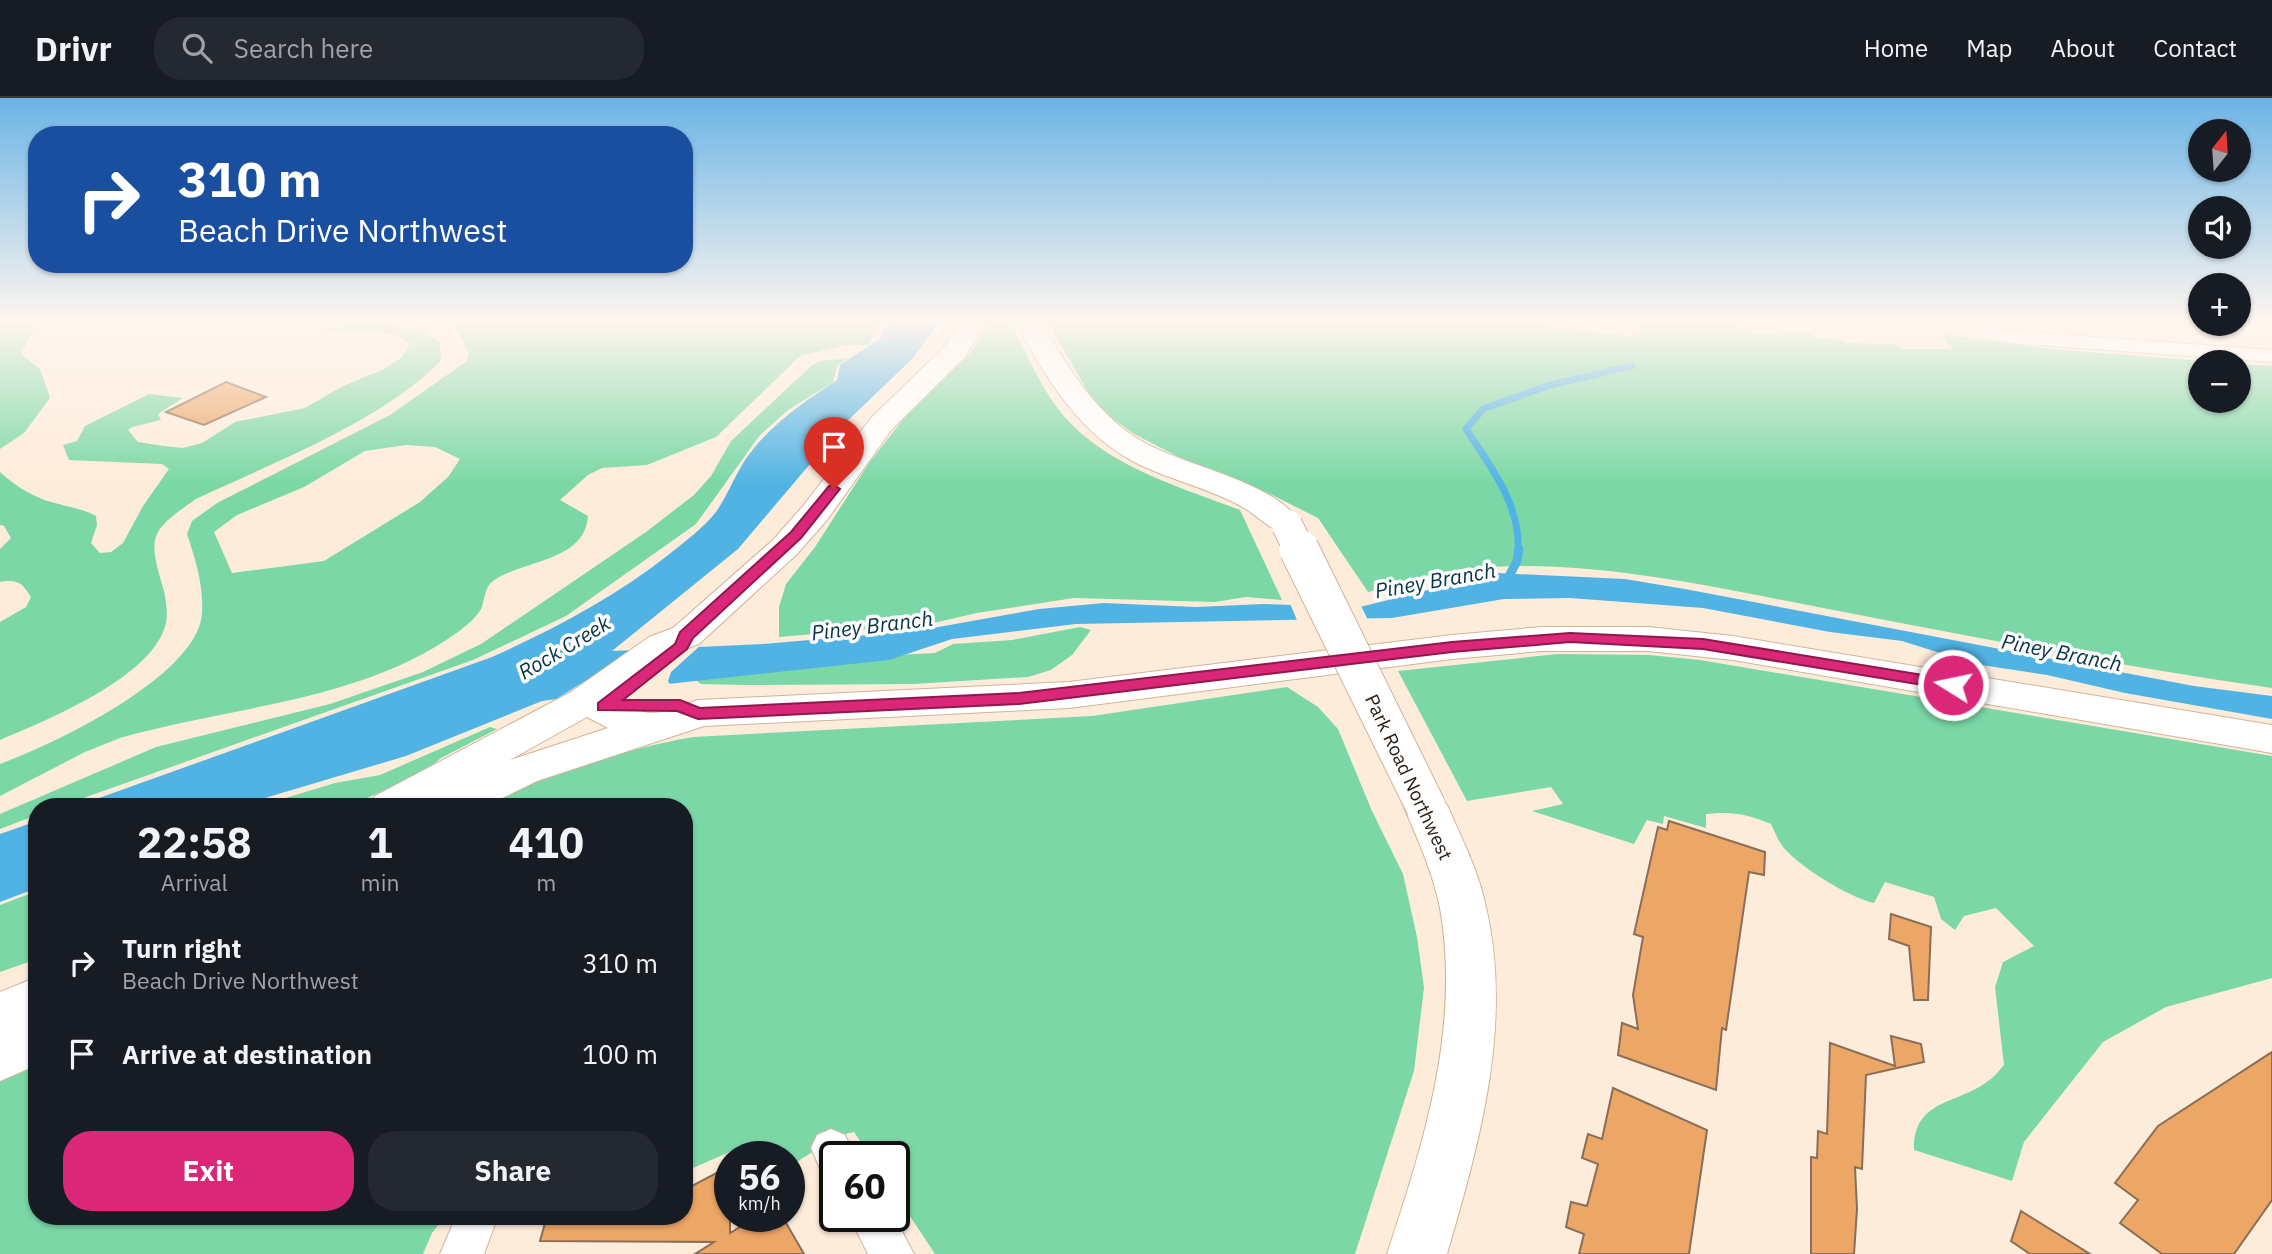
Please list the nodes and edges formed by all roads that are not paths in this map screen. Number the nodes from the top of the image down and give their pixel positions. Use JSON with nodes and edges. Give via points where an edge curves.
{"nodes":[{"id":1,"x":931,"y":376,"type":"edge"},
{"id":2,"x":1060,"y":376,"type":"edge"},
{"id":3,"x":600,"y":699,"type":"junction"},
{"id":4,"x":698,"y":713,"type":"junction"},
{"id":5,"x":659,"y":726,"type":"junction"},
{"id":6,"x":2272,"y":739,"type":"edge"},
{"id":7,"x":408,"y":798,"type":"edge"},
{"id":8,"x":438,"y":798,"type":"edge"},
{"id":9,"x":465,"y":798,"type":"edge"},
{"id":10,"x":28,"y":988,"type":"edge"},
{"id":11,"x":0,"y":999,"type":"edge"},
{"id":12,"x":28,"y":1002,"type":"edge"},
{"id":13,"x":0,"y":1016,"type":"edge"},
{"id":14,"x":28,"y":1044,"type":"edge"},
{"id":15,"x":0,"y":1058,"type":"edge"},
{"id":16,"x":473,"y":1225,"type":"edge"},
{"id":17,"x":879,"y":1232,"type":"edge"},
{"id":18,"x":462,"y":1254,"type":"edge"},
{"id":19,"x":892,"y":1254,"type":"edge"},
{"id":20,"x":1417,"y":1254,"type":"edge"}],
"edges":[{"from":1,"to":3,"type":"main road","via":[[872,435],[796,535],[686,636],[682,646]]},
{"from":2,"to":20,"type":"main road","name":"Park Road Northwest","bridge":true,"via":[[1101,428],[1155,460],[1256,500],[1287,525],[1426,807],[1463,906],[1470,996],[1453,1138]]},
{"from":3,"to":4,"type":"main road","via":[[680,706]]},
{"from":3,"to":5,"type":"main road","via":[[633,724]]},
{"from":3,"to":7,"type":"main road"},
{"from":3,"to":8,"type":"main road"},
{"from":4,"to":5,"type":"main road"},
{"from":4,"to":6,"type":"main road","via":[[1069,695],[1452,647],[1599,637],[1733,648]]},
{"from":5,"to":9,"type":"main road","via":[[532,768]]},
{"from":10,"to":11,"type":"main road"},
{"from":12,"to":13,"type":"main road"},
{"from":14,"to":15,"type":"main road"},
{"from":16,"to":18,"type":"street"},
{"from":17,"to":19,"type":"street"}]}
